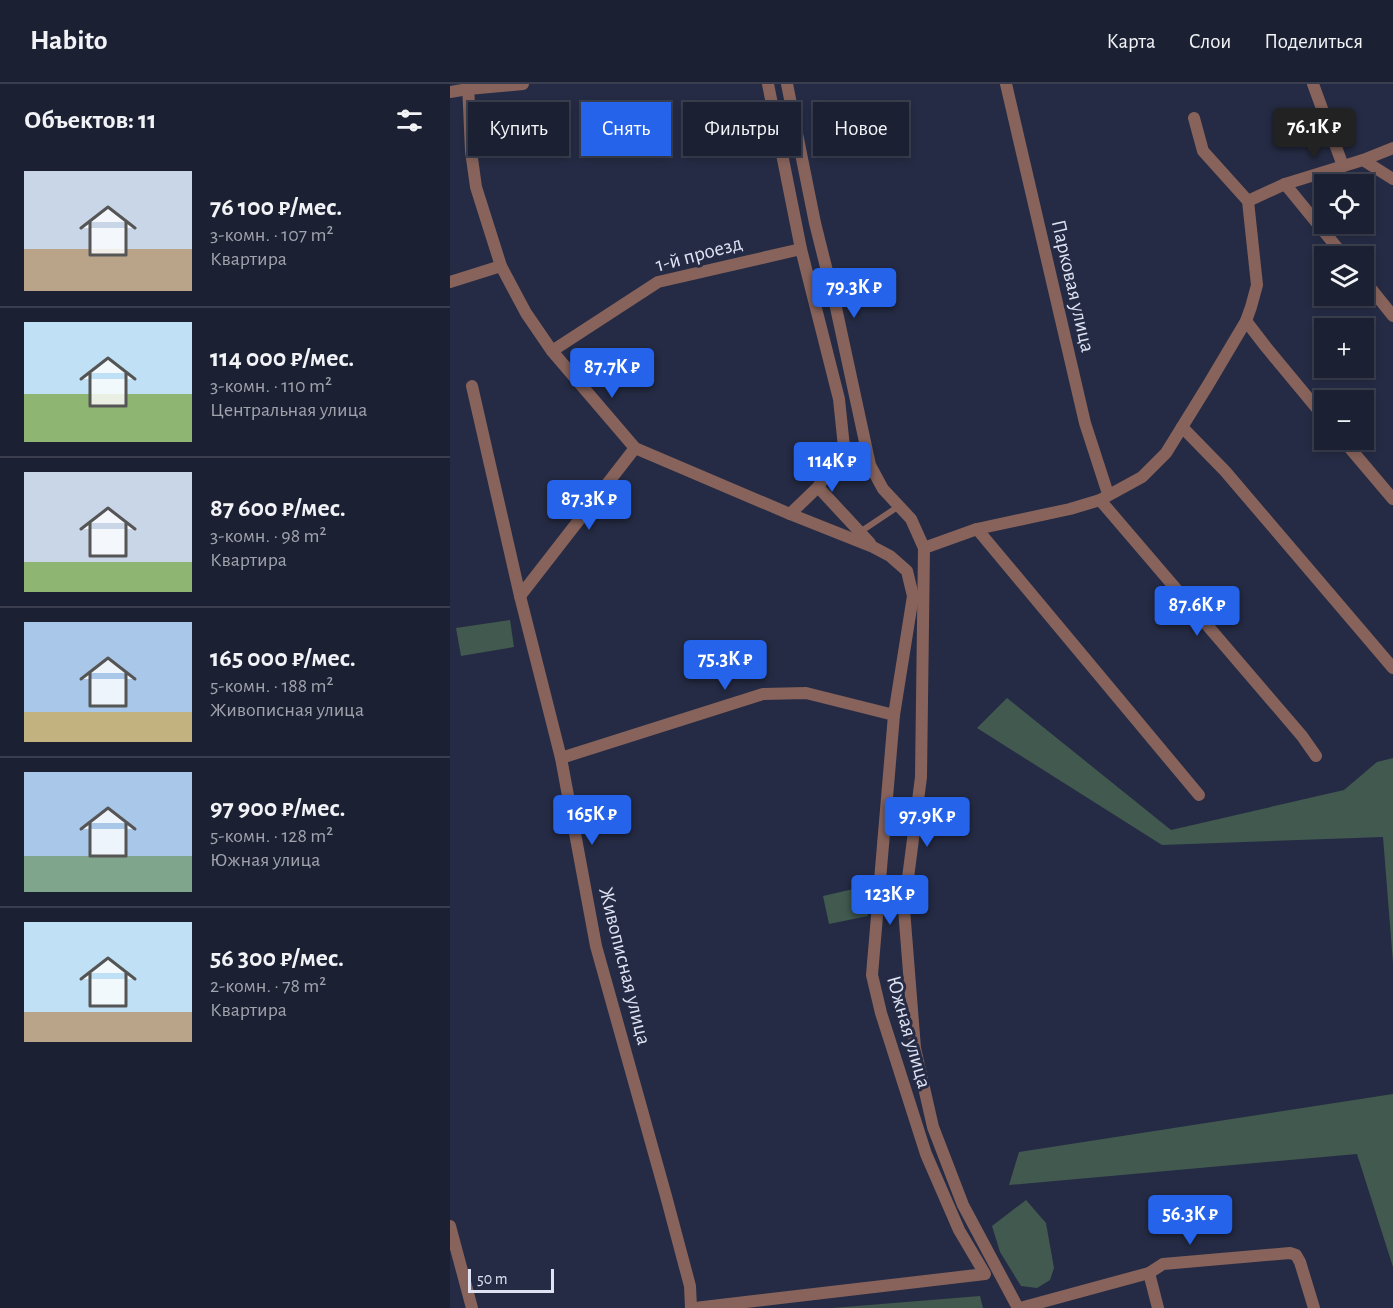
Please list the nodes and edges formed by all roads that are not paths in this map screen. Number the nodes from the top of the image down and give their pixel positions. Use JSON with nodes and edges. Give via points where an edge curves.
{"nodes":[{"id":1,"x":523,"y":84,"type":"edge"},
{"id":2,"x":768,"y":84,"type":"edge"},
{"id":3,"x":787,"y":84,"type":"edge"},
{"id":4,"x":1006,"y":84,"type":"edge"},
{"id":5,"x":1313,"y":84,"type":"edge"},
{"id":6,"x":468,"y":86,"type":"edge"},
{"id":7,"x":450,"y":92,"type":"edge"},
{"id":8,"x":1194,"y":118,"type":"dead end"},
{"id":9,"x":1393,"y":148,"type":"edge"},
{"id":10,"x":1364,"y":159,"type":"junction"},
{"id":11,"x":1343,"y":166,"type":"junction"},
{"id":12,"x":1393,"y":179,"type":"edge"},
{"id":13,"x":1285,"y":184,"type":"junction"},
{"id":14,"x":1248,"y":201,"type":"junction"},
{"id":15,"x":1336,"y":246,"type":"edge"},
{"id":16,"x":801,"y":249,"type":"junction"},
{"id":17,"x":501,"y":266,"type":"junction"},
{"id":18,"x":450,"y":282,"type":"edge"},
{"id":19,"x":1374,"y":292,"type":"edge"},
{"id":20,"x":1393,"y":316,"type":"edge"},
{"id":21,"x":1246,"y":321,"type":"junction"},
{"id":22,"x":552,"y":351,"type":"junction"},
{"id":23,"x":472,"y":386,"type":"dead end"},
{"id":24,"x":1314,"y":405,"type":"edge"},
{"id":25,"x":1182,"y":427,"type":"junction"},
{"id":26,"x":635,"y":448,"type":"junction"},
{"id":27,"x":1351,"y":450,"type":"edge"},
{"id":28,"x":818,"y":487,"type":"junction"},
{"id":29,"x":1104,"y":497,"type":"junction"},
{"id":30,"x":1393,"y":499,"type":"edge"},
{"id":31,"x":899,"y":506,"type":"junction"},
{"id":32,"x":790,"y":514,"type":"junction"},
{"id":33,"x":977,"y":529,"type":"junction"},
{"id":34,"x":860,"y":532,"type":"junction"},
{"id":35,"x":873,"y":546,"type":"junction"},
{"id":36,"x":924,"y":549,"type":"junction"},
{"id":37,"x":520,"y":596,"type":"junction"},
{"id":38,"x":1393,"y":668,"type":"edge"},
{"id":39,"x":894,"y":715,"type":"junction"},
{"id":40,"x":1316,"y":756,"type":"dead end"},
{"id":41,"x":561,"y":759,"type":"junction"},
{"id":42,"x":1199,"y":795,"type":"dead end"},
{"id":43,"x":450,"y":1226,"type":"edge"},
{"id":44,"x":1149,"y":1273,"type":"junction"},
{"id":45,"x":472,"y":1308,"type":"edge"},
{"id":46,"x":693,"y":1308,"type":"edge"},
{"id":47,"x":1019,"y":1308,"type":"edge"},
{"id":48,"x":1158,"y":1308,"type":"edge"},
{"id":49,"x":1314,"y":1308,"type":"edge"}],
"edges":[{"from":1,"to":6,"type":"street"},
{"from":2,"to":16,"type":"street"},
{"from":3,"to":31,"type":"street","via":[[870,465],[883,489]]},
{"from":4,"to":29,"type":"street","name":"Парковая улица"},
{"from":5,"to":11,"type":"street"},
{"from":6,"to":7,"type":"street"},
{"from":6,"to":17,"type":"street","via":[[477,187]]},
{"from":8,"to":14,"type":"street","via":[[1203,151]]},
{"from":9,"to":10,"type":"street"},
{"from":10,"to":11,"type":"street"},
{"from":10,"to":12,"type":"street"},
{"from":11,"to":13,"type":"street"},
{"from":13,"to":14,"type":"street"},
{"from":13,"to":15,"type":"street"},
{"from":14,"to":21,"type":"street","via":[[1257,285]]},
{"from":16,"to":22,"type":"street","name":"1-й проезд","via":[[658,282]]},
{"from":16,"to":28,"type":"street","via":[[840,399],[844,447]]},
{"from":17,"to":18,"type":"street"},
{"from":17,"to":22,"type":"street"},
{"from":19,"to":20,"type":"street"},
{"from":21,"to":24,"type":"street"},
{"from":21,"to":25,"type":"street"},
{"from":22,"to":26,"type":"street"},
{"from":23,"to":37,"type":"street","name":"Живописная улица"},
{"from":25,"to":29,"type":"street","via":[[1166,453],[1142,477]]},
{"from":25,"to":38,"type":"street","via":[[1225,471]]},
{"from":26,"to":32,"type":"street"},
{"from":26,"to":37,"type":"street"},
{"from":27,"to":30,"type":"street"},
{"from":28,"to":32,"type":"street"},
{"from":28,"to":34,"type":"street"},
{"from":29,"to":33,"type":"street","via":[[1070,509]]},
{"from":29,"to":40,"type":"street"},
{"from":31,"to":34,"type":"lane"},
{"from":31,"to":36,"type":"street"},
{"from":32,"to":35,"type":"street"},
{"from":33,"to":36,"type":"street"},
{"from":33,"to":42,"type":"street"},
{"from":34,"to":35,"type":"street"},
{"from":35,"to":39,"type":"street","name":"Южная улица","via":[[907,570],[913,596]]},
{"from":36,"to":47,"type":"street","via":[[921,777],[904,909],[915,1048],[933,1126],[963,1205]]},
{"from":37,"to":41,"type":"street","name":"Живописная улица"},
{"from":39,"to":41,"type":"street","via":[[806,693],[763,694]]},
{"from":39,"to":46,"type":"street","name":"Южная улица","via":[[872,975],[926,1154],[959,1230],[985,1274]]},
{"from":41,"to":46,"type":"street","name":"Живописная улица","via":[[596,946]]},
{"from":43,"to":45,"type":"street"},
{"from":44,"to":47,"type":"street"},
{"from":44,"to":48,"type":"street"},
{"from":44,"to":49,"type":"street","via":[[1163,1264],[1290,1253],[1300,1262]]}]}
